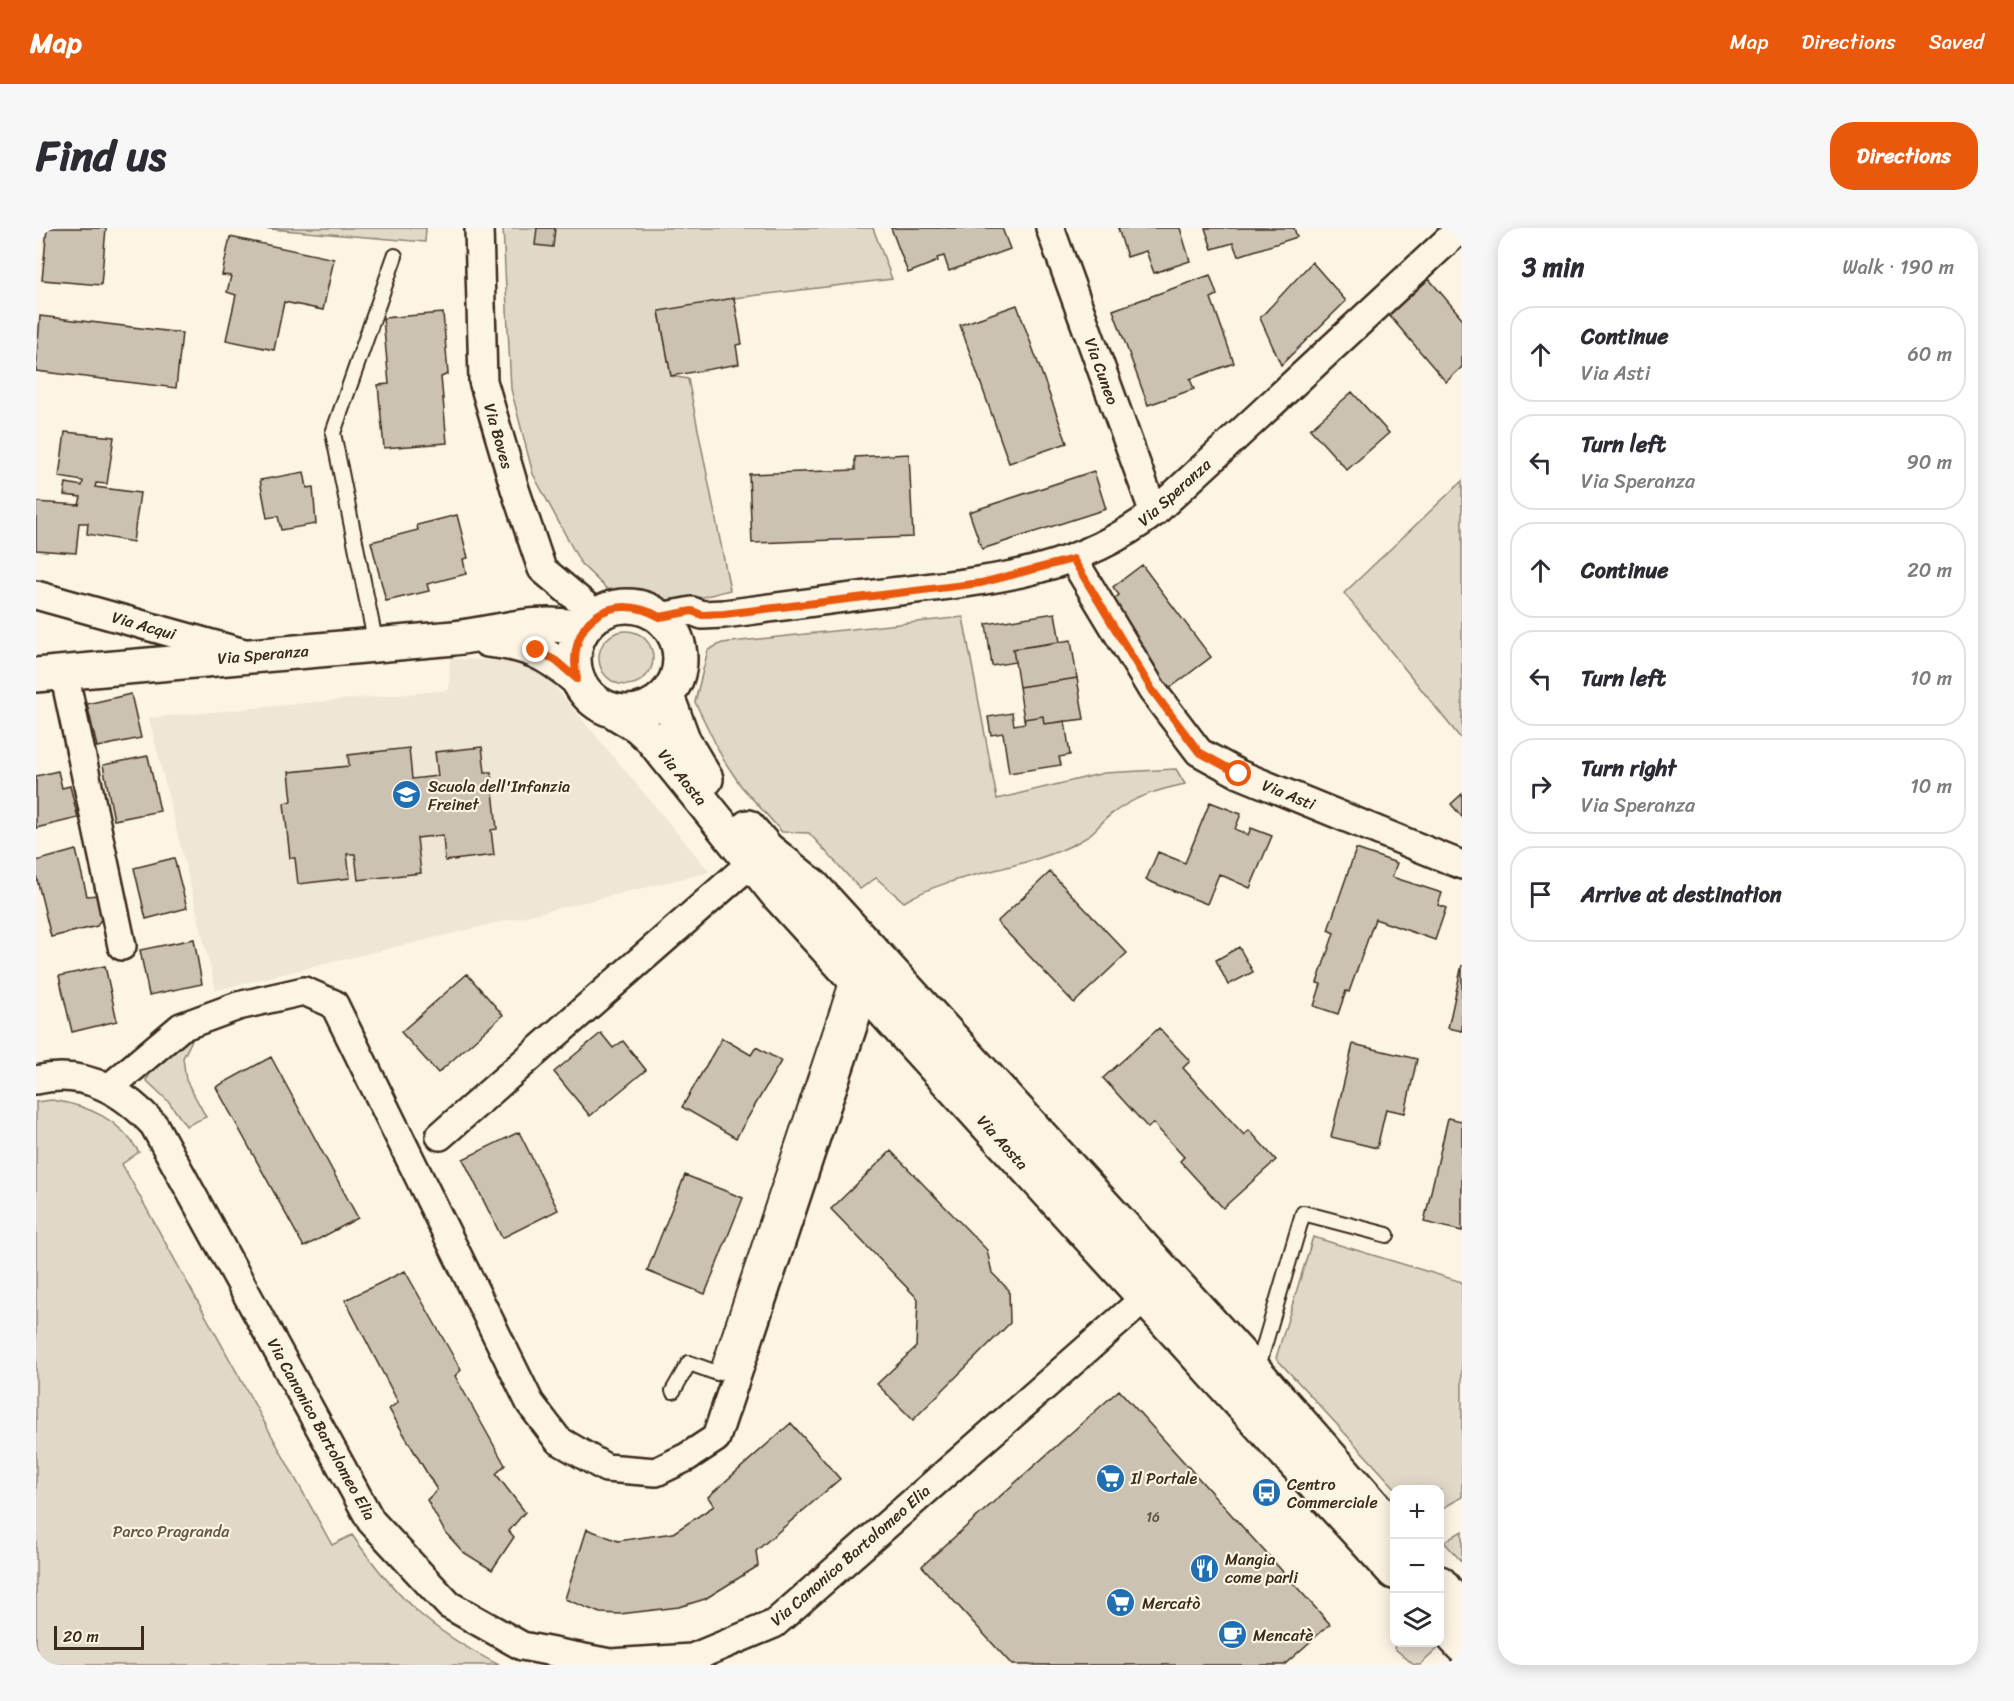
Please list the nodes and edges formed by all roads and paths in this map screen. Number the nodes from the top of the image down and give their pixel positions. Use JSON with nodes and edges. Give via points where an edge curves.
{"nodes":[{"id":1,"x":479,"y":228,"type":"edge"},
{"id":2,"x":1050,"y":228,"type":"edge"},
{"id":3,"x":1461,"y":228,"type":"edge"},
{"id":4,"x":395,"y":256,"type":"dead end"},
{"id":5,"x":1154,"y":513,"type":"junction"},
{"id":6,"x":1073,"y":559,"type":"junction"},
{"id":7,"x":36,"y":595,"type":"edge"},
{"id":8,"x":590,"y":622,"type":"junction"},
{"id":9,"x":667,"y":626,"type":"junction"},
{"id":10,"x":462,"y":637,"type":"junction"},
{"id":11,"x":376,"y":645,"type":"junction"},
{"id":12,"x":251,"y":655,"type":"junction"},
{"id":13,"x":50,"y":674,"type":"edge"},
{"id":14,"x":577,"y":679,"type":"junction"},
{"id":15,"x":667,"y":696,"type":"junction"},
{"id":16,"x":615,"y":712,"type":"junction"},
{"id":17,"x":760,"y":856,"type":"junction"},
{"id":18,"x":1462,"y":865,"type":"edge"},
{"id":19,"x":122,"y":946,"type":"dead end"},
{"id":20,"x":857,"y":982,"type":"junction"},
{"id":21,"x":36,"y":1080,"type":"edge"},
{"id":22,"x":110,"y":1087,"type":"junction"},
{"id":23,"x":440,"y":1136,"type":"dead end"},
{"id":24,"x":1387,"y":1234,"type":"dead end"},
{"id":25,"x":1145,"y":1298,"type":"junction"},
{"id":26,"x":1256,"y":1372,"type":"junction"},
{"id":27,"x":673,"y":1391,"type":"dead end"},
{"id":28,"x":1311,"y":1459,"type":"junction"},
{"id":29,"x":1390,"y":1525,"type":"edge"},
{"id":30,"x":1390,"y":1565,"type":"edge"},
{"id":31,"x":1444,"y":1588,"type":"edge"},
{"id":32,"x":1462,"y":1611,"type":"edge"},
{"id":33,"x":1444,"y":1626,"type":"edge"},
{"id":34,"x":1462,"y":1646,"type":"edge"}],
"edges":[{"from":1,"to":8,"type":"street","name":"Via Boves","via":[[483,381],[543,569]]},
{"from":2,"to":5,"type":"street","name":"Via Cuneo"},
{"from":3,"to":5,"type":"street","name":"Via Speranza"},
{"from":4,"to":11,"type":"lane","via":[[333,433]]},
{"from":5,"to":6,"type":"street","name":"Via Speranza","via":[[1102,547]]},
{"from":6,"to":9,"type":"street","name":"Via Speranza","via":[[981,583],[702,615]]},
{"from":6,"to":18,"type":"street","name":"Via Asti","via":[[1152,690],[1199,752],[1239,774]]},
{"from":7,"to":12,"type":"street","name":"Via Acqui"},
{"from":8,"to":9,"type":"street","via":[[612,608],[629,606],[646,609]]},
{"from":8,"to":10,"type":"street","name":"Via Speranza","via":[[517,625]]},
{"from":8,"to":14,"type":"street","via":[[576,644],[573,662]]},
{"from":9,"to":15,"type":"street","via":[[679,646],[681,664]]},
{"from":10,"to":11,"type":"street","name":"Via Speranza"},
{"from":10,"to":14,"type":"street","name":"Via Speranza","via":[[518,643],[556,661]]},
{"from":11,"to":12,"type":"street","name":"Via Speranza"},
{"from":12,"to":13,"type":"street","name":"Via Speranza"},
{"from":13,"to":19,"type":"street","name":"Via Speranza"},
{"from":14,"to":16,"type":"street","via":[[586,694]]},
{"from":15,"to":16,"type":"street","via":[[643,711]]},
{"from":15,"to":17,"type":"street","name":"Via Aosta","via":[[684,742]]},
{"from":16,"to":17,"type":"street","name":"Via Aosta","via":[[651,738]]},
{"from":17,"to":20,"type":"street","name":"Via Aosta"},
{"from":17,"to":23,"type":"street"},
{"from":17,"to":26,"type":"street","name":"Via Aosta","via":[[813,886]]},
{"from":20,"to":22,"type":"street","via":[[716,1438],[656,1472],[606,1468],[558,1440],[530,1403],[334,1004],[304,991],[238,1006],[181,1028]]},
{"from":20,"to":25,"type":"street","name":"Via Aosta"},
{"from":20,"to":27,"type":"lane","via":[[717,1373],[689,1363]]},
{"from":21,"to":22,"type":"street","name":"Via Canonico Bartolomeo Elia","via":[[62,1075]]},
{"from":22,"to":25,"type":"street","name":"Via Canonico Bartolomeo Elia","via":[[143,1113],[162,1136],[371,1521],[449,1605],[522,1646],[610,1663],[692,1658],[774,1624]]},
{"from":24,"to":26,"type":"lane","via":[[1303,1213]]},
{"from":25,"to":28,"type":"street","name":"Via Aosta"},
{"from":26,"to":28,"type":"street","name":"Via Aosta"},
{"from":28,"to":29,"type":"street","name":"Via Aosta"},
{"from":28,"to":30,"type":"street","name":"Via Aosta"},
{"from":31,"to":32,"type":"street"},
{"from":33,"to":34,"type":"street"}]}
